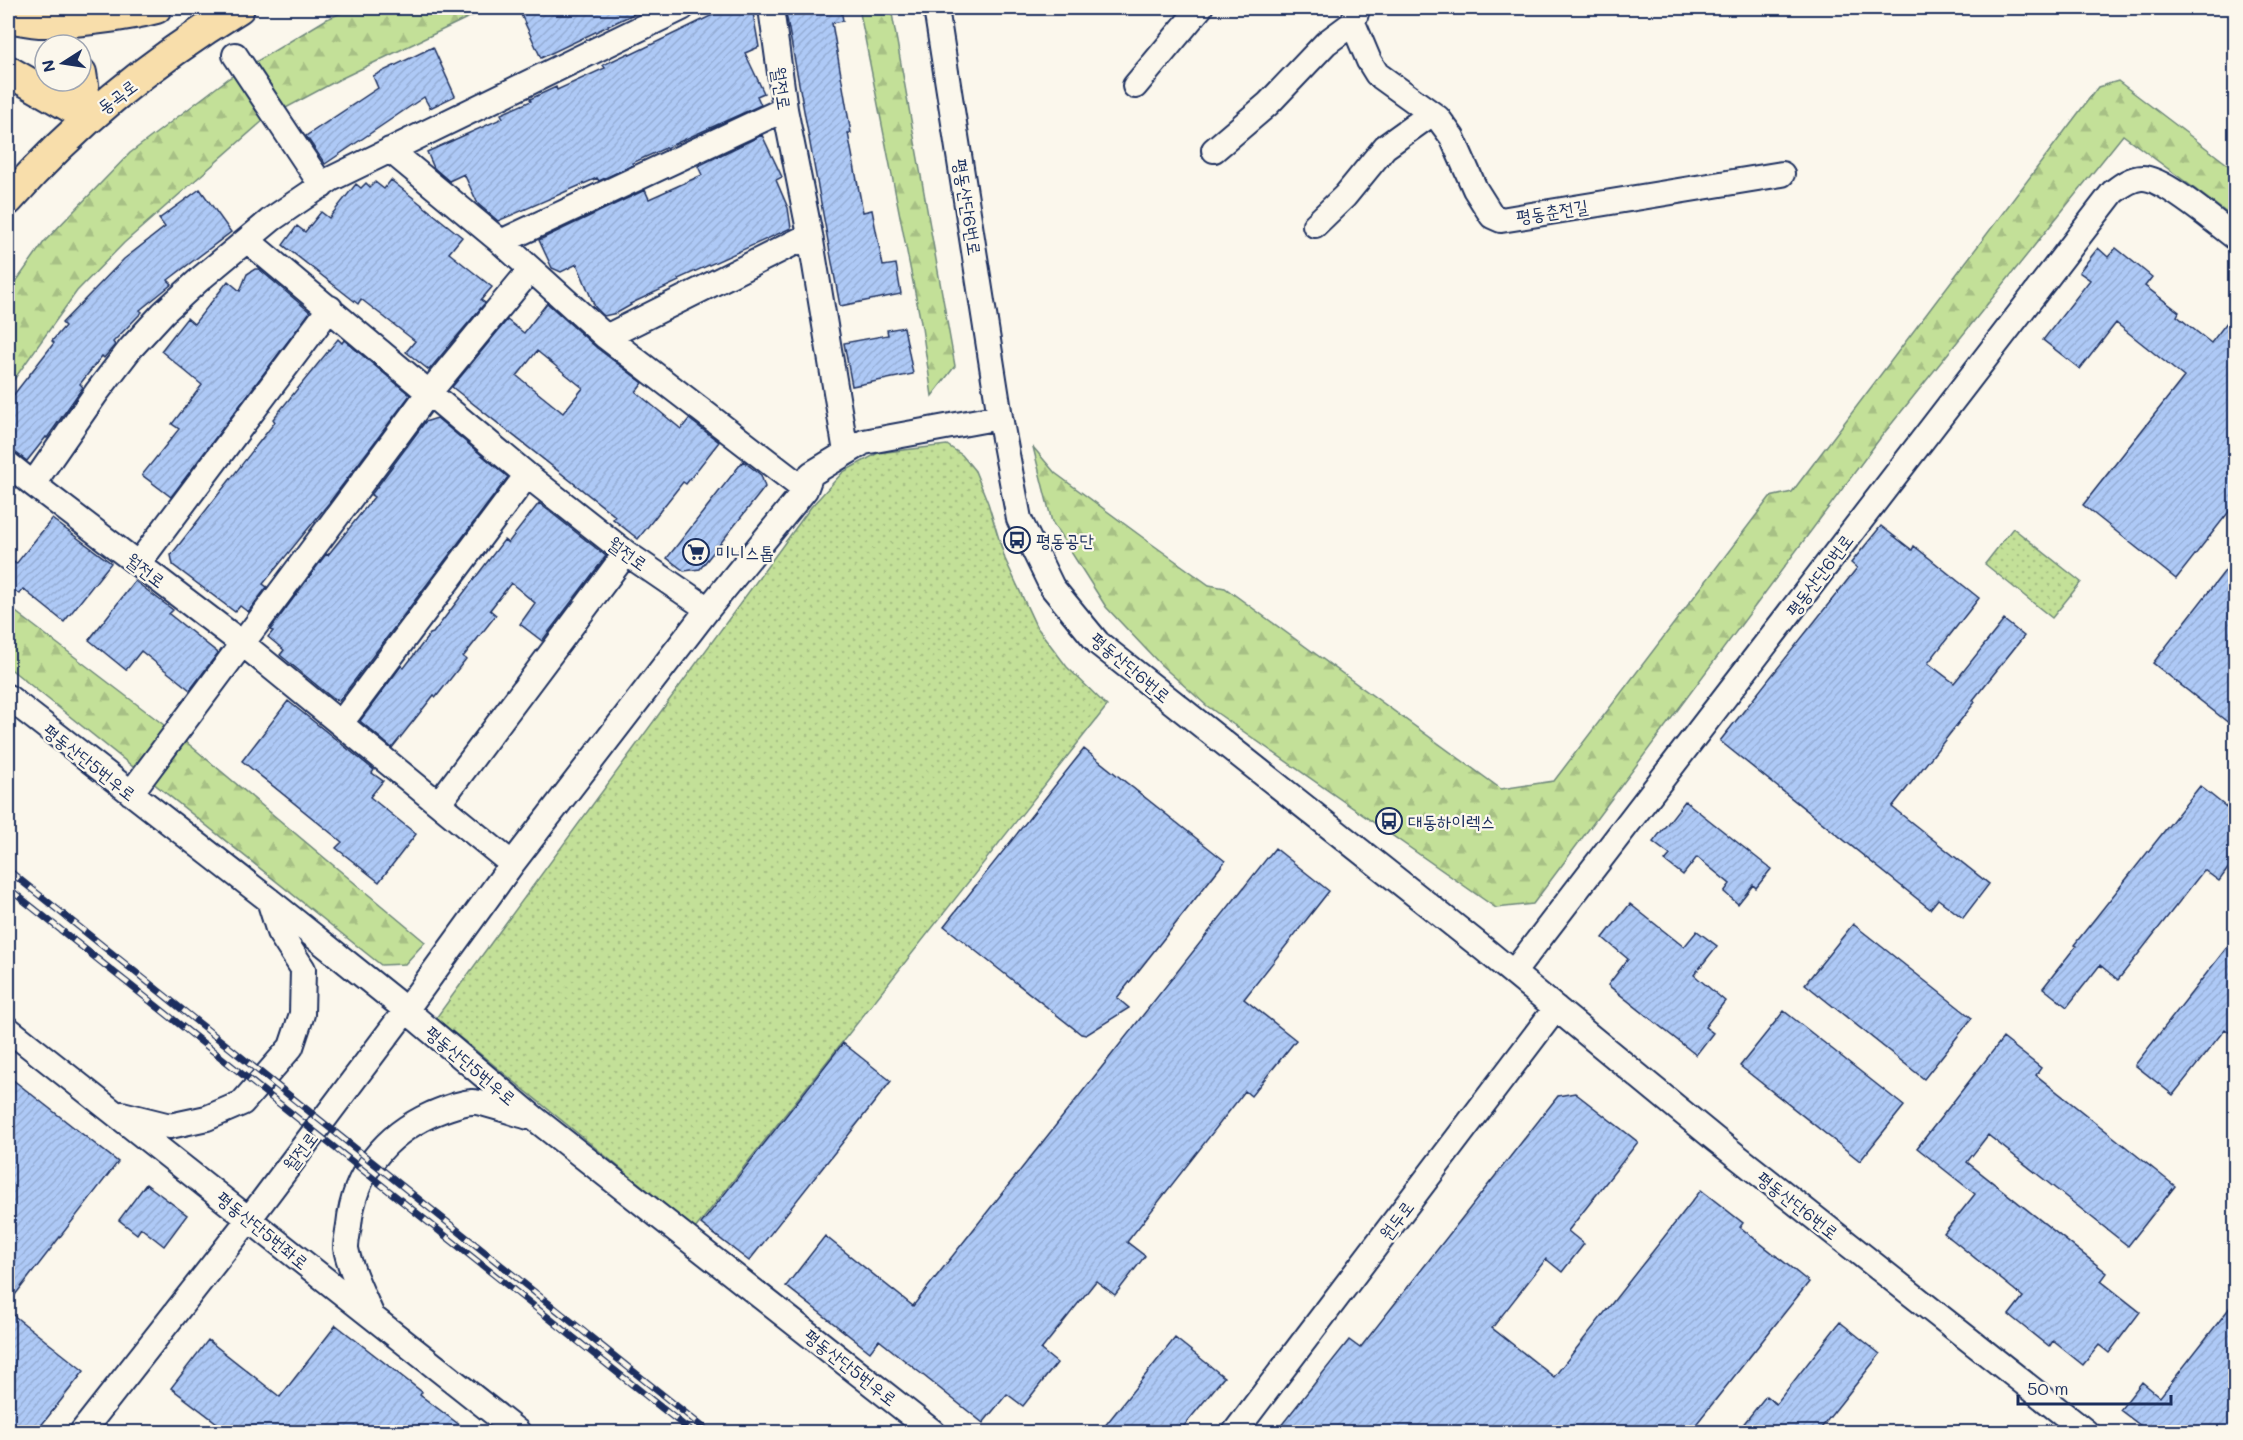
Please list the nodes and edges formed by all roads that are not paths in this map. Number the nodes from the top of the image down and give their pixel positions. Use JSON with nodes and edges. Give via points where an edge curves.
{"nodes":[{"id":1,"x":156,"y":8,"type":"edge"},
{"id":2,"x":239,"y":8,"type":"edge"},
{"id":3,"x":682,"y":8,"type":"edge"},
{"id":4,"x":771,"y":8,"type":"edge"},
{"id":5,"x":936,"y":8,"type":"edge"},
{"id":6,"x":1200,"y":8,"type":"edge"},
{"id":7,"x":1355,"y":15,"type":"edge"},
{"id":8,"x":8,"y":17,"type":"edge"},
{"id":9,"x":74,"y":33,"type":"edge"},
{"id":10,"x":236,"y":55,"type":"dead end"},
{"id":11,"x":8,"y":71,"type":"edge"},
{"id":12,"x":1135,"y":86,"type":"dead end"},
{"id":13,"x":84,"y":93,"type":"edge"},
{"id":14,"x":785,"y":109,"type":"junction"},
{"id":15,"x":1431,"y":114,"type":"junction"},
{"id":16,"x":88,"y":117,"type":"junction"},
{"id":17,"x":390,"y":150,"type":"junction"},
{"id":18,"x":1214,"y":150,"type":"dead end"},
{"id":19,"x":1782,"y":174,"type":"dead end"},
{"id":20,"x":322,"y":186,"type":"junction"},
{"id":21,"x":8,"y":200,"type":"edge"},
{"id":22,"x":1315,"y":225,"type":"dead end"},
{"id":23,"x":810,"y":235,"type":"junction"},
{"id":24,"x":2235,"y":238,"type":"edge"},
{"id":25,"x":247,"y":240,"type":"junction"},
{"id":26,"x":501,"y":242,"type":"junction"},
{"id":27,"x":531,"y":269,"type":"junction"},
{"id":28,"x":330,"y":308,"type":"junction"},
{"id":29,"x":606,"y":337,"type":"junction"},
{"id":30,"x":428,"y":394,"type":"junction"},
{"id":31,"x":1000,"y":417,"type":"junction"},
{"id":32,"x":846,"y":452,"type":"junction"},
{"id":33,"x":8,"y":464,"type":"edge"},
{"id":34,"x":527,"y":475,"type":"junction"},
{"id":35,"x":33,"y":484,"type":"junction"},
{"id":36,"x":805,"y":490,"type":"junction"},
{"id":37,"x":626,"y":553,"type":"junction"},
{"id":38,"x":138,"y":564,"type":"junction"},
{"id":39,"x":708,"y":609,"type":"junction"},
{"id":40,"x":243,"y":644,"type":"junction"},
{"id":41,"x":12,"y":704,"type":"edge"},
{"id":42,"x":341,"y":723,"type":"junction"},
{"id":43,"x":130,"y":793,"type":"junction"},
{"id":44,"x":439,"y":804,"type":"junction"},
{"id":45,"x":512,"y":864,"type":"junction"},
{"id":46,"x":269,"y":900,"type":"junction"},
{"id":47,"x":1513,"y":973,"type":"junction"},
{"id":48,"x":1556,"y":1008,"type":"junction"},
{"id":49,"x":406,"y":1010,"type":"junction"},
{"id":50,"x":8,"y":1029,"type":"edge"},
{"id":51,"x":114,"y":1112,"type":"junction"},
{"id":52,"x":534,"y":1118,"type":"junction"},
{"id":53,"x":249,"y":1219,"type":"junction"},
{"id":54,"x":373,"y":1318,"type":"junction"},
{"id":55,"x":82,"y":1432,"type":"edge"},
{"id":56,"x":519,"y":1432,"type":"edge"},
{"id":57,"x":933,"y":1432,"type":"edge"},
{"id":58,"x":1235,"y":1432,"type":"edge"},
{"id":59,"x":2086,"y":1432,"type":"edge"}],
"edges":[{"from":1,"to":9,"type":"main road"},
{"from":2,"to":16,"type":"main road","name":"동곡로","via":[[203,30]]},
{"from":3,"to":17,"type":"street"},
{"from":4,"to":14,"type":"street","name":"월전로"},
{"from":5,"to":31,"type":"street","name":"평동산단6번로"},
{"from":6,"to":12,"type":"street"},
{"from":7,"to":15,"type":"street","name":"평동춘전길","via":[[1377,74]]},
{"from":7,"to":18,"type":"street","name":"평동춘전길","via":[[1268,104]]},
{"from":8,"to":9,"type":"main road"},
{"from":10,"to":20,"type":"street"},
{"from":11,"to":16,"type":"main road"},
{"from":13,"to":16,"type":"main road"},
{"from":14,"to":23,"type":"street","name":"월전로"},
{"from":14,"to":26,"type":"street"},
{"from":15,"to":19,"type":"street","name":"평동춘전길","via":[[1452,137],[1492,216],[1501,219]]},
{"from":15,"to":22,"type":"street","via":[[1384,147],[1346,196]]},
{"from":16,"to":21,"type":"main road","name":"동곡로"},
{"from":17,"to":20,"type":"street"},
{"from":17,"to":26,"type":"street"},
{"from":20,"to":25,"type":"street"},
{"from":23,"to":29,"type":"street"},
{"from":23,"to":32,"type":"street","name":"월전로"},
{"from":24,"to":47,"type":"street","name":"평동산단6번로","via":[[2163,184],[2143,177],[2113,192]]},
{"from":25,"to":28,"type":"street","name":"월전로"},
{"from":25,"to":35,"type":"street","via":[[163,313],[130,349]]},
{"from":26,"to":27,"type":"street"},
{"from":27,"to":29,"type":"street"},
{"from":27,"to":30,"type":"street"},
{"from":28,"to":30,"type":"street","name":"월전로"},
{"from":28,"to":38,"type":"street"},
{"from":29,"to":36,"type":"street"},
{"from":30,"to":34,"type":"street","name":"월전로"},
{"from":30,"to":40,"type":"street"},
{"from":31,"to":32,"type":"street","name":"월전로","via":[[864,442]]},
{"from":31,"to":47,"type":"street","name":"평동산단6번로","via":[[1019,519],[1052,587],[1098,643]]},
{"from":32,"to":36,"type":"street","name":"월전로","via":[[811,474]]},
{"from":33,"to":35,"type":"street","name":"월전로"},
{"from":34,"to":37,"type":"street","name":"월전로"},
{"from":34,"to":42,"type":"street"},
{"from":35,"to":38,"type":"street","name":"월전로"},
{"from":36,"to":39,"type":"street","name":"월전로"},
{"from":37,"to":39,"type":"street","name":"월전로"},
{"from":37,"to":44,"type":"street"},
{"from":38,"to":40,"type":"street","name":"월전로"},
{"from":39,"to":45,"type":"street","name":"월전로"},
{"from":40,"to":42,"type":"street","name":"월전로"},
{"from":40,"to":43,"type":"street"},
{"from":41,"to":43,"type":"street","name":"평동산단5번우로"},
{"from":42,"to":44,"type":"street","name":"월전로"},
{"from":43,"to":46,"type":"street","name":"평동산단5번우로"},
{"from":44,"to":45,"type":"street","name":"월전로"},
{"from":45,"to":49,"type":"street","name":"월전로"},
{"from":46,"to":49,"type":"street","name":"평동산단5번우로"},
{"from":46,"to":51,"type":"street","via":[[279,932],[303,969],[302,1014],[291,1047],[242,1103],[207,1118],[170,1126]]},
{"from":47,"to":48,"type":"street","name":"평동산단6번로"},
{"from":48,"to":58,"type":"street","name":"원두로"},
{"from":48,"to":59,"type":"street","name":"평동산단6번로","via":[[1714,1139]]},
{"from":49,"to":52,"type":"street","name":"평동산단5번우로"},
{"from":49,"to":53,"type":"street","name":"월전로"},
{"from":50,"to":51,"type":"street","name":"평동산단5번좌로"},
{"from":51,"to":53,"type":"street","name":"평동산단5번좌로"},
{"from":52,"to":54,"type":"street","via":[[473,1102],[419,1120],[379,1151],[360,1181],[351,1207],[346,1248]]},
{"from":52,"to":57,"type":"street","name":"평동산단5번우로"},
{"from":53,"to":54,"type":"street","name":"평동산단5번좌로"},
{"from":53,"to":55,"type":"street","name":"월전로"},
{"from":54,"to":56,"type":"street","name":"평동산단5번좌로"}]}
